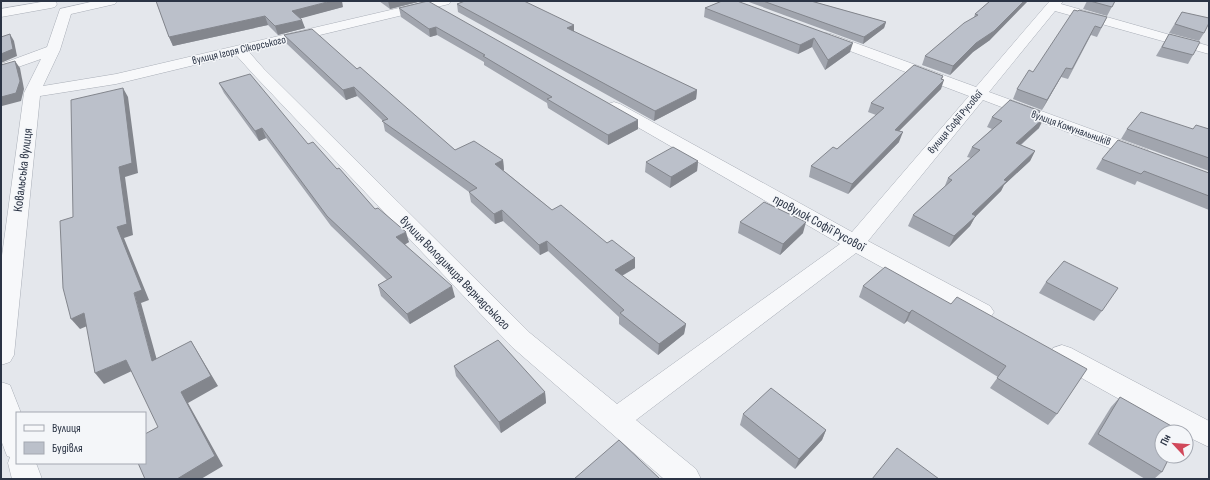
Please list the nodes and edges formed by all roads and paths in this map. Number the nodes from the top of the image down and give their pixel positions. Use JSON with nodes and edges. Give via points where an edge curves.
{"nodes":[{"id":1,"x":111,"y":1,"type":"edge"},
{"id":2,"x":1055,"y":4,"type":"edge"},
{"id":3,"x":56,"y":6,"type":"edge"},
{"id":4,"x":444,"y":7,"type":"edge"},
{"id":5,"x":1,"y":13,"type":"edge"},
{"id":6,"x":810,"y":31,"type":"edge"},
{"id":7,"x":53,"y":50,"type":"junction"},
{"id":8,"x":240,"y":50,"type":"junction"},
{"id":9,"x":1209,"y":50,"type":"edge"},
{"id":10,"x":1,"y":69,"type":"edge"},
{"id":11,"x":32,"y":93,"type":"junction"},
{"id":12,"x":978,"y":94,"type":"junction"},
{"id":13,"x":598,"y":98,"type":"edge"},
{"id":14,"x":1157,"y":159,"type":"edge"},
{"id":15,"x":855,"y":243,"type":"junction"},
{"id":16,"x":1000,"y":322,"type":"edge"},
{"id":17,"x":1042,"y":345,"type":"edge"},
{"id":18,"x":1,"y":354,"type":"edge"},
{"id":19,"x":1,"y":393,"type":"edge"},
{"id":20,"x":616,"y":420,"type":"junction"},
{"id":21,"x":1209,"y":435,"type":"edge"},
{"id":22,"x":16,"y":444,"type":"edge"},
{"id":23,"x":22,"y":464,"type":"edge"},
{"id":24,"x":27,"y":479,"type":"edge"},
{"id":25,"x":686,"y":479,"type":"edge"}],
"edges":[{"from":1,"to":3,"type":"street"},
{"from":2,"to":9,"type":"street"},
{"from":2,"to":12,"type":"street","name":"вулиця Софії Русової"},
{"from":3,"to":5,"type":"street"},
{"from":3,"to":7,"type":"street","name":"Ковальська вулиця"},
{"from":4,"to":8,"type":"street","name":"вулиця Ігоря Сікорського"},
{"from":6,"to":12,"type":"street","name":"вулиця Комунальників"},
{"from":7,"to":10,"type":"street"},
{"from":7,"to":11,"type":"street","name":"Ковальська вулиця"},
{"from":8,"to":11,"type":"street","name":"вулиця Ігоря Сікорського","via":[[116,79]]},
{"from":8,"to":20,"type":"street","name":"вулиця Володимира Вернадського","via":[[521,340]]},
{"from":11,"to":18,"type":"street","name":"Ковальська вулиця"},
{"from":12,"to":14,"type":"street","name":"вулиця Комунальників"},
{"from":12,"to":15,"type":"street","name":"вулиця Софії Русової"},
{"from":13,"to":15,"type":"street","name":"провулок Софії Русової"},
{"from":15,"to":16,"type":"street","name":"провулок Софії Русової"},
{"from":15,"to":20,"type":"street","name":"вулиця Софії Русової"},
{"from":17,"to":21,"type":"street"},
{"from":19,"to":22,"type":"street"},
{"from":20,"to":25,"type":"street","name":"вулиця Володимира Вернадського"},
{"from":23,"to":24,"type":"street"}]}
